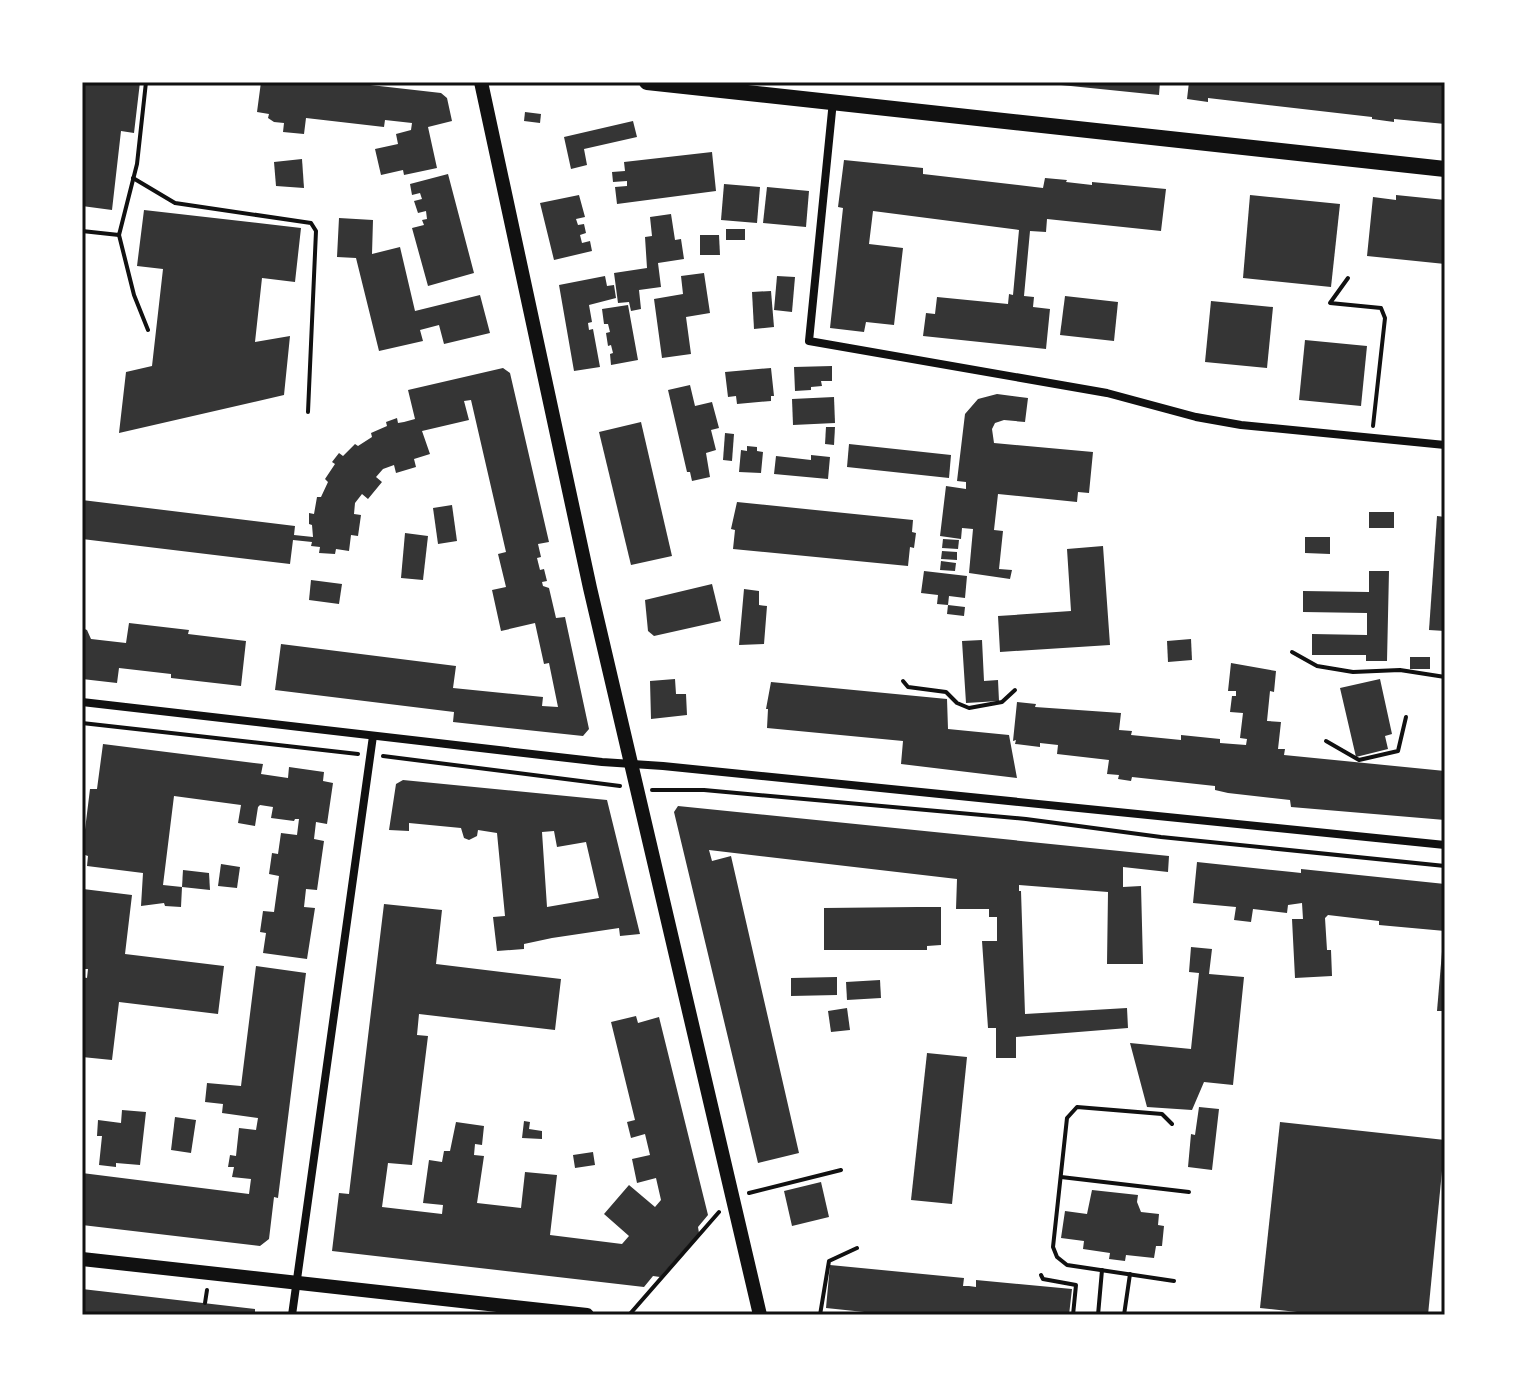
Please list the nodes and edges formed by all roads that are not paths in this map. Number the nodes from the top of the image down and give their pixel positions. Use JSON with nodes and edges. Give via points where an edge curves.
{"nodes":[{"id":1,"x":481,"y":82,"type":"edge"},
{"id":2,"x":647,"y":82,"type":"edge"},
{"id":3,"x":833,"y":101,"type":"junction"},
{"id":4,"x":1445,"y":169,"type":"edge"},
{"id":5,"x":1445,"y":445,"type":"edge"},
{"id":6,"x":82,"y":702,"type":"edge"},
{"id":7,"x":373,"y":736,"type":"junction"},
{"id":8,"x":632,"y":764,"type":"junction"},
{"id":9,"x":1445,"y":845,"type":"edge"},
{"id":10,"x":82,"y":1259,"type":"edge"},
{"id":11,"x":296,"y":1284,"type":"junction"},
{"id":12,"x":292,"y":1315,"type":"edge"},
{"id":13,"x":587,"y":1315,"type":"edge"},
{"id":14,"x":760,"y":1315,"type":"edge"}],
"edges":[{"from":1,"to":8,"type":"main road"},
{"from":2,"to":3,"type":"main road"},
{"from":3,"to":4,"type":"main road"},
{"from":3,"to":5,"type":"street","via":[[809,341],[1107,393],[1241,425]]},
{"from":6,"to":7,"type":"street"},
{"from":7,"to":8,"type":"street"},
{"from":7,"to":11,"type":"street"},
{"from":8,"to":9,"type":"street"},
{"from":8,"to":14,"type":"main road"},
{"from":10,"to":11,"type":"main road"},
{"from":11,"to":12,"type":"street"},
{"from":11,"to":13,"type":"main road"}]}
